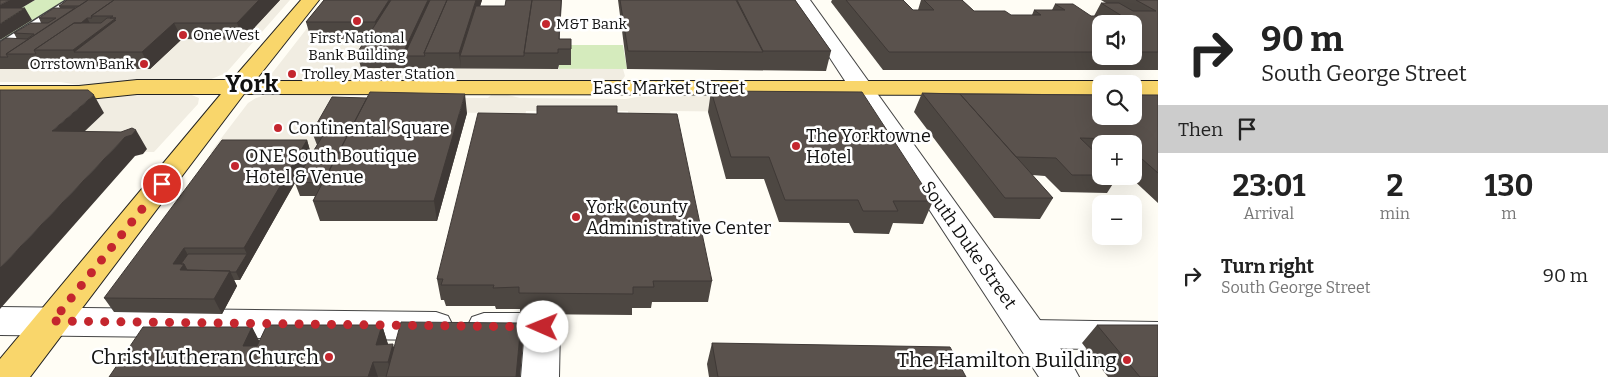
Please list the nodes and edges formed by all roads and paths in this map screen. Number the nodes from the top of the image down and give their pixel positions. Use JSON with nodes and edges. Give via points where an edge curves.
{"nodes":[{"id":1,"x":76,"y":0,"type":"edge"},
{"id":2,"x":310,"y":0,"type":"edge"},
{"id":3,"x":801,"y":0,"type":"edge"},
{"id":4,"x":0,"y":49,"type":"edge"},
{"id":5,"x":237,"y":88,"type":"junction"},
{"id":6,"x":860,"y":88,"type":"junction"},
{"id":7,"x":1092,"y":88,"type":"edge"},
{"id":8,"x":1142,"y":88,"type":"edge"},
{"id":9,"x":1158,"y":88,"type":"edge"},
{"id":10,"x":0,"y":93,"type":"edge"},
{"id":11,"x":0,"y":321,"type":"edge"},
{"id":12,"x":53,"y":321,"type":"junction"},
{"id":13,"x":1031,"y":334,"type":"junction"},
{"id":14,"x":1158,"y":336,"type":"edge"},
{"id":15,"x":8,"y":377,"type":"edge"},
{"id":16,"x":540,"y":377,"type":"edge"},
{"id":17,"x":1060,"y":377,"type":"edge"}],
"edges":[{"from":1,"to":4,"type":"street"},
{"from":2,"to":5,"type":"main road"},
{"from":3,"to":6,"type":"street","name":"South Duke Street"},
{"from":5,"to":6,"type":"main road","name":"East Market Street"},
{"from":5,"to":10,"type":"main road","name":"East Market Street","via":[[136,87],[79,93]]},
{"from":5,"to":12,"type":"main road"},
{"from":6,"to":7,"type":"main road","name":"East Market Street"},
{"from":6,"to":13,"type":"street","name":"South Duke Street"},
{"from":8,"to":9,"type":"main road"},
{"from":11,"to":12,"type":"street"},
{"from":12,"to":15,"type":"main road"},
{"from":12,"to":16,"type":"street","via":[[543,327]]},
{"from":13,"to":14,"type":"street"},
{"from":13,"to":17,"type":"street","name":"South Duke Street"}]}
